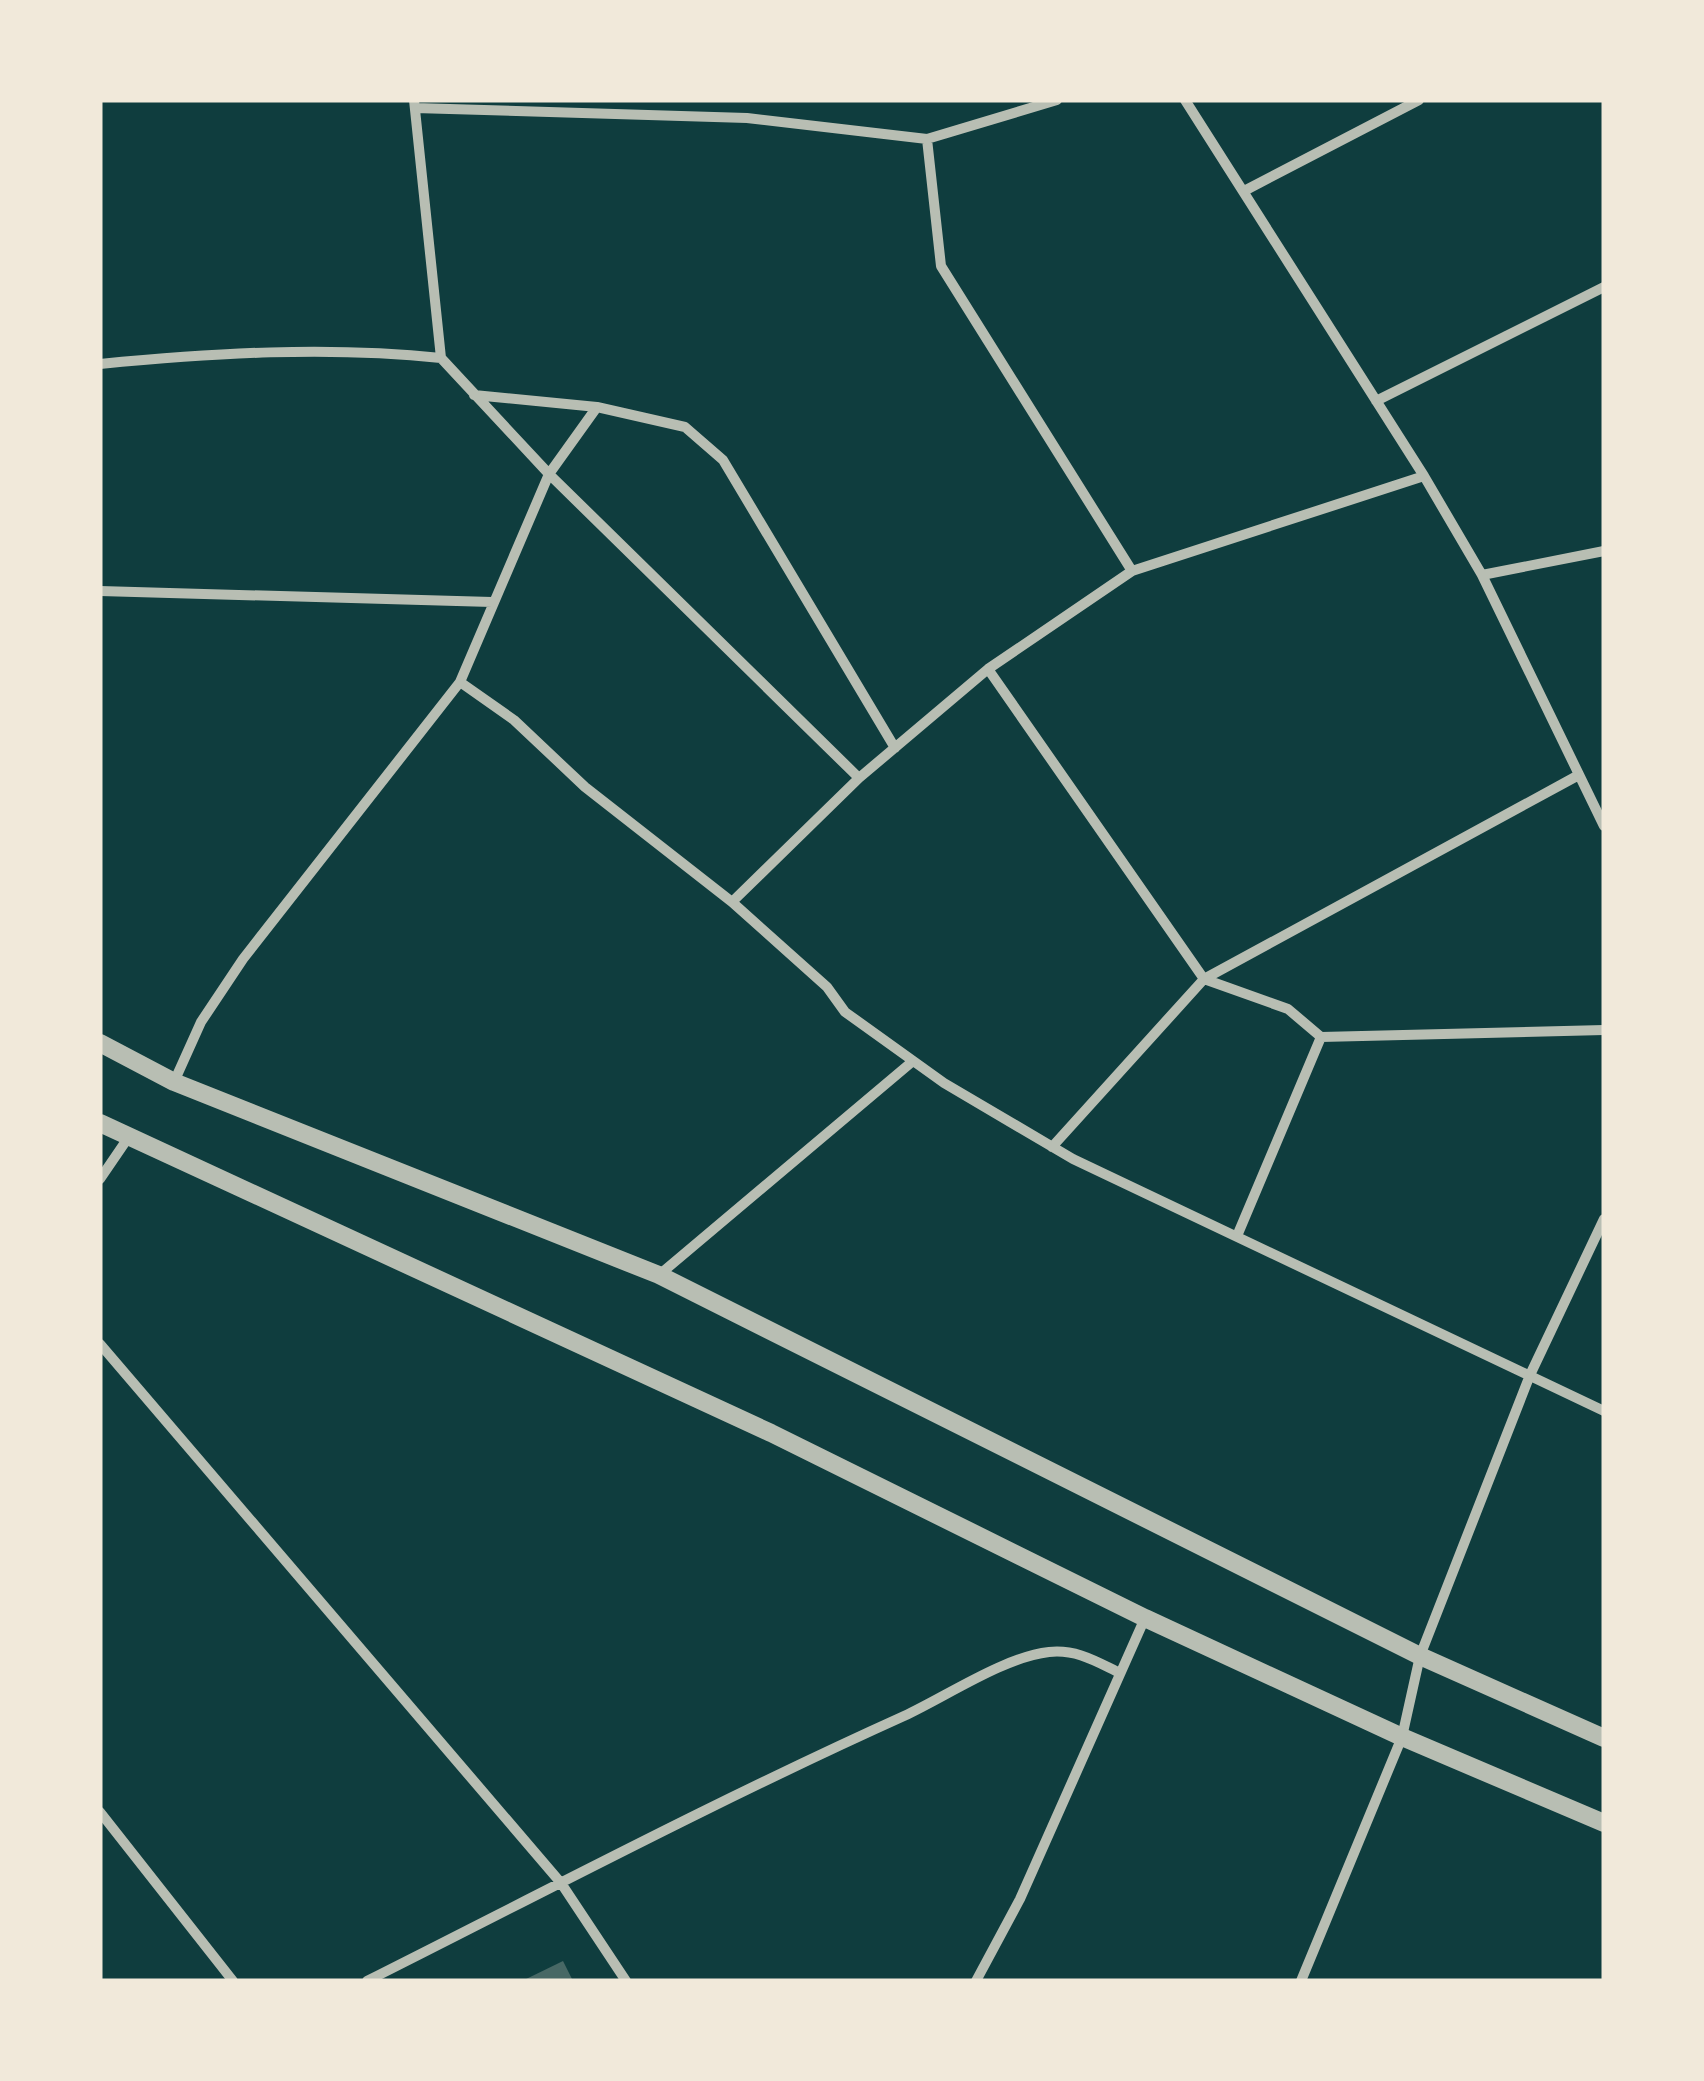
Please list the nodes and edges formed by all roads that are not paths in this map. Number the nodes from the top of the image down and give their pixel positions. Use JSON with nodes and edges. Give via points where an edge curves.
{"nodes":[{"id":1,"x":1057,"y":100,"type":"edge"},
{"id":2,"x":1185,"y":100,"type":"edge"},
{"id":3,"x":1420,"y":100,"type":"edge"},
{"id":4,"x":414,"y":104,"type":"edge"},
{"id":5,"x":926,"y":139,"type":"junction"},
{"id":6,"x":1244,"y":191,"type":"junction"},
{"id":7,"x":1604,"y":287,"type":"edge"},
{"id":8,"x":441,"y":358,"type":"junction"},
{"id":9,"x":100,"y":364,"type":"edge"},
{"id":10,"x":474,"y":395,"type":"junction"},
{"id":11,"x":1376,"y":400,"type":"junction"},
{"id":12,"x":598,"y":407,"type":"junction"},
{"id":13,"x":549,"y":474,"type":"junction"},
{"id":14,"x":1424,"y":476,"type":"junction"},
{"id":15,"x":1604,"y":551,"type":"edge"},
{"id":16,"x":1132,"y":571,"type":"junction"},
{"id":17,"x":1482,"y":575,"type":"junction"},
{"id":18,"x":100,"y":591,"type":"edge"},
{"id":19,"x":492,"y":602,"type":"junction"},
{"id":20,"x":988,"y":669,"type":"junction"},
{"id":21,"x":460,"y":682,"type":"junction"},
{"id":22,"x":895,"y":748,"type":"junction"},
{"id":23,"x":1578,"y":776,"type":"junction"},
{"id":24,"x":859,"y":778,"type":"junction"},
{"id":25,"x":1604,"y":826,"type":"edge"},
{"id":26,"x":732,"y":902,"type":"junction"},
{"id":27,"x":1204,"y":979,"type":"junction"},
{"id":28,"x":1604,"y":1030,"type":"edge"},
{"id":29,"x":1321,"y":1036,"type":"junction"},
{"id":30,"x":100,"y":1043,"type":"edge"},
{"id":31,"x":913,"y":1061,"type":"junction"},
{"id":32,"x":174,"y":1082,"type":"junction"},
{"id":33,"x":100,"y":1123,"type":"edge"},
{"id":34,"x":128,"y":1138,"type":"junction"},
{"id":35,"x":1052,"y":1147,"type":"junction"},
{"id":36,"x":100,"y":1178,"type":"edge"},
{"id":37,"x":1604,"y":1219,"type":"edge"},
{"id":38,"x":1237,"y":1236,"type":"junction"},
{"id":39,"x":659,"y":1274,"type":"junction"},
{"id":40,"x":100,"y":1344,"type":"edge"},
{"id":41,"x":1530,"y":1376,"type":"junction"},
{"id":42,"x":1604,"y":1411,"type":"edge"},
{"id":43,"x":1145,"y":1618,"type":"junction"},
{"id":44,"x":1420,"y":1656,"type":"junction"},
{"id":45,"x":1120,"y":1673,"type":"junction"},
{"id":46,"x":1402,"y":1737,"type":"junction"},
{"id":47,"x":1604,"y":1738,"type":"edge"},
{"id":48,"x":100,"y":1812,"type":"edge"},
{"id":49,"x":1604,"y":1823,"type":"edge"},
{"id":50,"x":561,"y":1884,"type":"junction"},
{"id":51,"x":232,"y":1981,"type":"edge"},
{"id":52,"x":368,"y":1981,"type":"edge"},
{"id":53,"x":626,"y":1981,"type":"edge"},
{"id":54,"x":976,"y":1981,"type":"edge"},
{"id":55,"x":1300,"y":1981,"type":"edge"}],
"edges":[{"from":1,"to":5,"type":"street"},
{"from":2,"to":6,"type":"street"},
{"from":3,"to":6,"type":"street"},
{"from":4,"to":5,"type":"street","via":[[747,118]]},
{"from":4,"to":8,"type":"street"},
{"from":5,"to":16,"type":"street","via":[[941,266]]},
{"from":6,"to":11,"type":"street"},
{"from":7,"to":11,"type":"street"},
{"from":8,"to":9,"type":"street","via":[[356,349]]},
{"from":8,"to":10,"type":"street"},
{"from":10,"to":12,"type":"street"},
{"from":10,"to":13,"type":"street"},
{"from":11,"to":14,"type":"street"},
{"from":12,"to":13,"type":"street"},
{"from":12,"to":22,"type":"street","via":[[685,427],[723,460]]},
{"from":13,"to":19,"type":"street"},
{"from":13,"to":24,"type":"street"},
{"from":14,"to":16,"type":"street"},
{"from":14,"to":17,"type":"street"},
{"from":15,"to":17,"type":"street"},
{"from":16,"to":20,"type":"street"},
{"from":17,"to":23,"type":"street"},
{"from":18,"to":19,"type":"street"},
{"from":19,"to":21,"type":"street"},
{"from":20,"to":22,"type":"street"},
{"from":20,"to":27,"type":"street"},
{"from":21,"to":26,"type":"street"},
{"from":21,"to":32,"type":"street","via":[[243,959],[201,1022]]},
{"from":22,"to":24,"type":"street"},
{"from":23,"to":25,"type":"street"},
{"from":23,"to":27,"type":"street"},
{"from":24,"to":26,"type":"street"},
{"from":26,"to":31,"type":"street","via":[[827,987],[845,1012]]},
{"from":27,"to":29,"type":"street","via":[[1288,1009]]},
{"from":27,"to":35,"type":"street"},
{"from":28,"to":29,"type":"street"},
{"from":29,"to":38,"type":"street"},
{"from":30,"to":32,"type":"street"},
{"from":31,"to":35,"type":"street"},
{"from":31,"to":39,"type":"street"},
{"from":32,"to":39,"type":"street"},
{"from":33,"to":34,"type":"street"},
{"from":34,"to":36,"type":"street"},
{"from":34,"to":43,"type":"street","via":[[771,1432]]},
{"from":35,"to":38,"type":"street"},
{"from":37,"to":41,"type":"street"},
{"from":38,"to":41,"type":"street"},
{"from":39,"to":44,"type":"street"},
{"from":40,"to":50,"type":"street"},
{"from":41,"to":42,"type":"street"},
{"from":41,"to":44,"type":"street"},
{"from":43,"to":45,"type":"street"},
{"from":43,"to":46,"type":"street"},
{"from":44,"to":46,"type":"street"},
{"from":44,"to":47,"type":"street"},
{"from":45,"to":50,"type":"street","via":[[1078,1653],[1048,1652],[1002,1666]]},
{"from":45,"to":54,"type":"street","via":[[1020,1899]]},
{"from":46,"to":49,"type":"street"},
{"from":46,"to":55,"type":"street"},
{"from":48,"to":51,"type":"street"},
{"from":50,"to":52,"type":"street"},
{"from":50,"to":53,"type":"street"}]}
